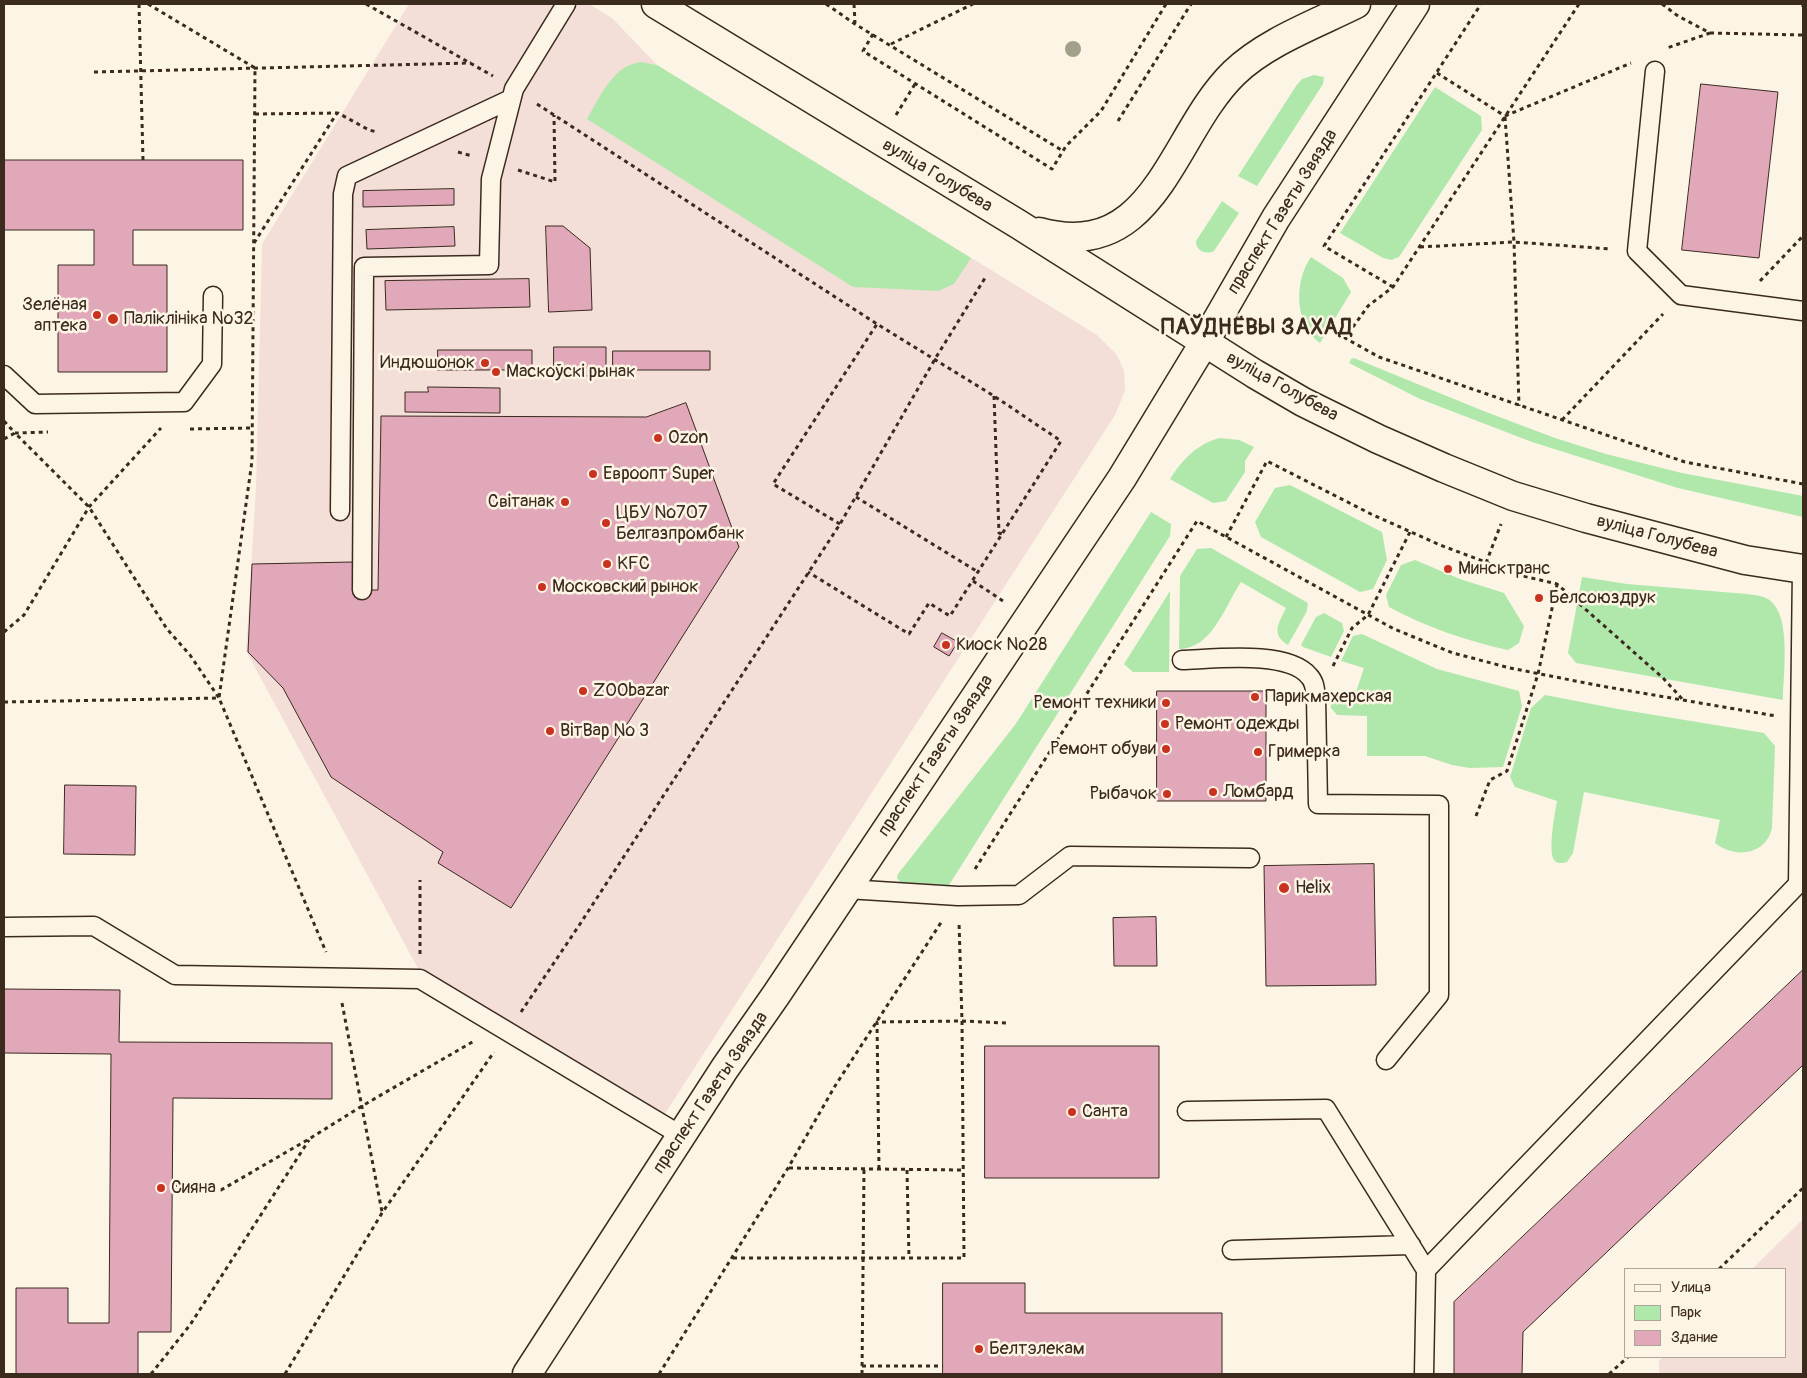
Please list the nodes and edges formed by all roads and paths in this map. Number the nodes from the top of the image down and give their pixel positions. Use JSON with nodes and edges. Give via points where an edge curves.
{"nodes":[{"id":1,"x":139,"y":4,"type":"edge"},
{"id":2,"x":148,"y":4,"type":"edge"},
{"id":3,"x":366,"y":4,"type":"edge"},
{"id":4,"x":566,"y":4,"type":"edge"},
{"id":5,"x":656,"y":4,"type":"edge"},
{"id":6,"x":826,"y":4,"type":"edge"},
{"id":7,"x":854,"y":4,"type":"edge"},
{"id":8,"x":973,"y":4,"type":"edge"},
{"id":9,"x":1166,"y":4,"type":"edge"},
{"id":10,"x":1191,"y":4,"type":"edge"},
{"id":11,"x":1356,"y":4,"type":"edge"},
{"id":12,"x":1415,"y":4,"type":"edge"},
{"id":13,"x":1481,"y":4,"type":"edge"},
{"id":14,"x":1579,"y":4,"type":"edge"},
{"id":15,"x":1662,"y":4,"type":"edge"},
{"id":16,"x":855,"y":24,"type":"junction"},
{"id":17,"x":1710,"y":33,"type":"junction"},
{"id":18,"x":873,"y":34,"type":"junction"},
{"id":19,"x":1803,"y":35,"type":"edge"},
{"id":20,"x":890,"y":44,"type":"junction"},
{"id":21,"x":1658,"y":51,"type":"dead end"},
{"id":22,"x":1640,"y":59,"type":"dead end"},
{"id":23,"x":471,"y":63,"type":"junction"},
{"id":24,"x":255,"y":68,"type":"junction"},
{"id":25,"x":141,"y":71,"type":"junction"},
{"id":26,"x":1655,"y":71,"type":"dead end"},
{"id":27,"x":94,"y":72,"type":"dead end"},
{"id":28,"x":1437,"y":73,"type":"junction"},
{"id":29,"x":513,"y":94,"type":"junction"},
{"id":30,"x":338,"y":113,"type":"dead end"},
{"id":31,"x":1505,"y":116,"type":"junction"},
{"id":32,"x":1118,"y":121,"type":"dead end"},
{"id":33,"x":1063,"y":151,"type":"junction"},
{"id":34,"x":142,"y":160,"type":"dead end"},
{"id":35,"x":1018,"y":224,"type":"junction"},
{"id":36,"x":1803,"y":236,"type":"edge"},
{"id":37,"x":1514,"y":242,"type":"junction"},
{"id":38,"x":254,"y":243,"type":"junction"},
{"id":39,"x":1419,"y":247,"type":"junction"},
{"id":40,"x":1637,"y":251,"type":"junction"},
{"id":41,"x":985,"y":278,"type":"dead end"},
{"id":42,"x":1393,"y":287,"type":"junction"},
{"id":43,"x":1681,"y":295,"type":"junction"},
{"id":44,"x":213,"y":296,"type":"dead end"},
{"id":45,"x":1738,"y":304,"type":"junction"},
{"id":46,"x":1803,"y":311,"type":"edge"},
{"id":47,"x":877,"y":324,"type":"junction"},
{"id":48,"x":1204,"y":343,"type":"junction"},
{"id":49,"x":935,"y":360,"type":"junction"},
{"id":50,"x":4,"y":375,"type":"edge"},
{"id":51,"x":994,"y":396,"type":"junction"},
{"id":52,"x":184,"y":402,"type":"junction"},
{"id":53,"x":1519,"y":406,"type":"junction"},
{"id":54,"x":1562,"y":420,"type":"junction"},
{"id":55,"x":4,"y":439,"type":"edge"},
{"id":56,"x":1803,"y":484,"type":"edge"},
{"id":57,"x":1513,"y":496,"type":"junction"},
{"id":58,"x":856,"y":497,"type":"junction"},
{"id":59,"x":89,"y":507,"type":"junction"},
{"id":60,"x":340,"y":512,"type":"dead end"},
{"id":61,"x":840,"y":524,"type":"junction"},
{"id":62,"x":1410,"y":532,"type":"junction"},
{"id":63,"x":1002,"y":534,"type":"junction"},
{"id":64,"x":1226,"y":537,"type":"junction"},
{"id":65,"x":1486,"y":563,"type":"junction"},
{"id":66,"x":1803,"y":569,"type":"edge"},
{"id":67,"x":808,"y":572,"type":"junction"},
{"id":68,"x":978,"y":572,"type":"junction"},
{"id":69,"x":972,"y":581,"type":"junction"},
{"id":70,"x":1557,"y":584,"type":"junction"},
{"id":71,"x":362,"y":590,"type":"dead end"},
{"id":72,"x":1368,"y":616,"type":"junction"},
{"id":73,"x":1029,"y":618,"type":"junction"},
{"id":74,"x":4,"y":632,"type":"edge"},
{"id":75,"x":1182,"y":660,"type":"dead end"},
{"id":76,"x":1538,"y":674,"type":"junction"},
{"id":77,"x":1316,"y":697,"type":"junction"},
{"id":78,"x":219,"y":698,"type":"junction"},
{"id":79,"x":1684,"y":701,"type":"junction"},
{"id":80,"x":4,"y":702,"type":"edge"},
{"id":81,"x":1800,"y":719,"type":"junction"},
{"id":82,"x":1476,"y":816,"type":"dead end"},
{"id":83,"x":1250,"y":858,"type":"dead end"},
{"id":84,"x":420,"y":880,"type":"dead end"},
{"id":85,"x":1800,"y":884,"type":"edge"},
{"id":86,"x":847,"y":889,"type":"junction"},
{"id":87,"x":958,"y":896,"type":"junction"},
{"id":88,"x":4,"y":927,"type":"edge"},
{"id":89,"x":337,"y":978,"type":"junction"},
{"id":90,"x":420,"y":979,"type":"junction"},
{"id":91,"x":962,"y":1021,"type":"junction"},
{"id":92,"x":877,"y":1022,"type":"junction"},
{"id":93,"x":1006,"y":1023,"type":"dead end"},
{"id":94,"x":503,"y":1029,"type":"junction"},
{"id":95,"x":1386,"y":1060,"type":"dead end"},
{"id":96,"x":362,"y":1106,"type":"junction"},
{"id":97,"x":1187,"y":1111,"type":"dead end"},
{"id":98,"x":682,"y":1136,"type":"junction"},
{"id":99,"x":309,"y":1139,"type":"junction"},
{"id":100,"x":788,"y":1168,"type":"junction"},
{"id":101,"x":864,"y":1169,"type":"junction"},
{"id":102,"x":879,"y":1169,"type":"junction"},
{"id":103,"x":907,"y":1170,"type":"junction"},
{"id":104,"x":963,"y":1170,"type":"junction"},
{"id":105,"x":173,"y":1185,"type":"dead end"},
{"id":106,"x":1803,"y":1188,"type":"edge"},
{"id":107,"x":382,"y":1213,"type":"junction"},
{"id":108,"x":1411,"y":1245,"type":"junction"},
{"id":109,"x":1232,"y":1250,"type":"dead end"},
{"id":110,"x":733,"y":1258,"type":"junction"},
{"id":111,"x":863,"y":1258,"type":"junction"},
{"id":112,"x":909,"y":1258,"type":"junction"},
{"id":113,"x":1720,"y":1268,"type":"edge"},
{"id":114,"x":1426,"y":1270,"type":"junction"},
{"id":115,"x":1627,"y":1358,"type":"edge"},
{"id":116,"x":862,"y":1366,"type":"junction"},
{"id":117,"x":943,"y":1366,"type":"dead end"},
{"id":118,"x":151,"y":1374,"type":"edge"},
{"id":119,"x":285,"y":1374,"type":"edge"},
{"id":120,"x":527,"y":1374,"type":"edge"},
{"id":121,"x":659,"y":1374,"type":"edge"},
{"id":122,"x":862,"y":1374,"type":"edge"},
{"id":123,"x":1424,"y":1374,"type":"edge"},
{"id":124,"x":1609,"y":1374,"type":"edge"}],
"edges":[{"from":1,"to":25,"type":"path"},
{"from":2,"to":24,"type":"path"},
{"from":3,"to":23,"type":"path"},
{"from":4,"to":29,"type":"lane"},
{"from":5,"to":35,"type":"main road","name":"вуліца Голубева"},
{"from":6,"to":16,"type":"path"},
{"from":7,"to":16,"type":"path"},
{"from":8,"to":20,"type":"path"},
{"from":9,"to":33,"type":"path","via":[[1101,111]]},
{"from":10,"to":32,"type":"path"},
{"from":11,"to":35,"type":"main road","via":[[1269,47],[1224,82],[1156,188],[1116,228],[1086,238],[1069,238]]},
{"from":12,"to":48,"type":"main road","name":"праспект Газеты Звязда","via":[[1276,218]]},
{"from":13,"to":28,"type":"path"},
{"from":14,"to":31,"type":"path"},
{"from":15,"to":17,"type":"path"},
{"from":16,"to":18,"type":"path"},
{"from":17,"to":19,"type":"path"},
{"from":17,"to":21,"type":"path"},
{"from":18,"to":20,"type":"path"},
{"from":18,"to":33,"type":"path","via":[[863,51],[1026,153],[1052,169]]},
{"from":20,"to":33,"type":"path"},
{"from":22,"to":31,"type":"path"},
{"from":23,"to":24,"type":"path"},
{"from":23,"to":29,"type":"path"},
{"from":24,"to":25,"type":"path"},
{"from":24,"to":38,"type":"path"},
{"from":25,"to":27,"type":"path"},
{"from":25,"to":34,"type":"path"},
{"from":26,"to":40,"type":"lane"},
{"from":28,"to":31,"type":"path"},
{"from":28,"to":42,"type":"path","via":[[1324,246]]},
{"from":29,"to":47,"type":"path"},
{"from":29,"to":60,"type":"lane","via":[[347,176],[343,194]]},
{"from":29,"to":71,"type":"lane","via":[[491,180],[489,265],[364,267]]},
{"from":30,"to":38,"type":"path"},
{"from":31,"to":37,"type":"path"},
{"from":31,"to":39,"type":"path"},
{"from":35,"to":48,"type":"main road","name":"вуліца Голубева"},
{"from":36,"to":45,"type":"path"},
{"from":37,"to":39,"type":"path"},
{"from":37,"to":40,"type":"path"},
{"from":37,"to":53,"type":"path"},
{"from":38,"to":78,"type":"path","via":[[252,461]]},
{"from":39,"to":42,"type":"path"},
{"from":40,"to":43,"type":"lane"},
{"from":41,"to":49,"type":"path"},
{"from":42,"to":53,"type":"path","via":[[1368,306],[1345,338],[1379,357]]},
{"from":43,"to":45,"type":"lane"},
{"from":43,"to":54,"type":"path"},
{"from":44,"to":52,"type":"lane","via":[[212,364]]},
{"from":45,"to":46,"type":"lane"},
{"from":47,"to":49,"type":"path"},
{"from":47,"to":61,"type":"path","via":[[773,484]]},
{"from":48,"to":57,"type":"main road","name":"вуліца Голубева","via":[[1303,402],[1378,439]]},
{"from":48,"to":73,"type":"main road","name":"праспект Газеты Звязда","via":[[1122,478]]},
{"from":49,"to":51,"type":"path"},
{"from":49,"to":58,"type":"path"},
{"from":50,"to":52,"type":"lane","via":[[34,404]]},
{"from":51,"to":63,"type":"path","via":[[999,533]]},
{"from":51,"to":63,"type":"path","via":[[1061,441]]},
{"from":52,"to":59,"type":"path"},
{"from":53,"to":54,"type":"path"},
{"from":54,"to":56,"type":"path","via":[[1685,462]]},
{"from":55,"to":59,"type":"path","via":[[15,433]]},
{"from":57,"to":65,"type":"path"},
{"from":57,"to":66,"type":"main road","name":"вуліца Голубева","via":[[1745,560]]},
{"from":58,"to":61,"type":"path"},
{"from":58,"to":68,"type":"path"},
{"from":59,"to":74,"type":"path","via":[[24,615]]},
{"from":59,"to":78,"type":"path","via":[[167,630],[190,655]]},
{"from":61,"to":67,"type":"path"},
{"from":62,"to":64,"type":"path","via":[[1267,461]]},
{"from":62,"to":65,"type":"path"},
{"from":62,"to":72,"type":"path"},
{"from":63,"to":68,"type":"path"},
{"from":64,"to":72,"type":"path"},
{"from":64,"to":87,"type":"path","via":[[1197,521]]},
{"from":65,"to":70,"type":"path"},
{"from":66,"to":81,"type":"lane"},
{"from":67,"to":69,"type":"path","via":[[909,634],[929,603],[950,616]]},
{"from":67,"to":94,"type":"path","via":[[586,916]]},
{"from":68,"to":69,"type":"path"},
{"from":69,"to":73,"type":"path"},
{"from":70,"to":76,"type":"path"},
{"from":70,"to":79,"type":"path","via":[[1663,678]]},
{"from":72,"to":76,"type":"path","via":[[1452,653]]},
{"from":72,"to":77,"type":"path","via":[[1352,628]]},
{"from":73,"to":86,"type":"main road","name":"праспект Газеты Звязда"},
{"from":75,"to":77,"type":"lane","via":[[1278,660],[1305,671],[1313,681]]},
{"from":76,"to":79,"type":"path"},
{"from":76,"to":82,"type":"path","via":[[1507,771],[1490,780]]},
{"from":77,"to":95,"type":"lane","via":[[1318,804],[1439,805],[1440,995]]},
{"from":78,"to":80,"type":"path"},
{"from":78,"to":89,"type":"path"},
{"from":79,"to":81,"type":"path"},
{"from":81,"to":85,"type":"lane"},
{"from":83,"to":87,"type":"lane","via":[[1070,856],[1019,895]]},
{"from":84,"to":90,"type":"path"},
{"from":85,"to":114,"type":"lane"},
{"from":86,"to":87,"type":"lane"},
{"from":86,"to":98,"type":"main road","name":"праспект Газеты Звязда"},
{"from":87,"to":91,"type":"path"},
{"from":87,"to":92,"type":"path"},
{"from":88,"to":89,"type":"lane","via":[[94,926],[175,975]]},
{"from":89,"to":90,"type":"lane"},
{"from":89,"to":96,"type":"path"},
{"from":90,"to":94,"type":"lane"},
{"from":91,"to":92,"type":"path"},
{"from":91,"to":93,"type":"path"},
{"from":91,"to":104,"type":"path"},
{"from":92,"to":100,"type":"path","via":[[835,1086]]},
{"from":92,"to":102,"type":"path"},
{"from":94,"to":96,"type":"path"},
{"from":94,"to":98,"type":"lane"},
{"from":94,"to":107,"type":"path"},
{"from":96,"to":99,"type":"path"},
{"from":96,"to":107,"type":"path"},
{"from":97,"to":108,"type":"lane","via":[[1326,1108]]},
{"from":98,"to":120,"type":"main road","name":"праспект Газеты Звязда"},
{"from":99,"to":105,"type":"path","via":[[220,1190]]},
{"from":99,"to":118,"type":"path","via":[[190,1325]]},
{"from":100,"to":101,"type":"path"},
{"from":100,"to":110,"type":"path"},
{"from":101,"to":102,"type":"path"},
{"from":101,"to":111,"type":"path"},
{"from":102,"to":103,"type":"path"},
{"from":103,"to":104,"type":"path"},
{"from":103,"to":112,"type":"path"},
{"from":104,"to":112,"type":"path","via":[[964,1258]]},
{"from":106,"to":113,"type":"path"},
{"from":107,"to":119,"type":"path"},
{"from":108,"to":109,"type":"lane"},
{"from":108,"to":114,"type":"lane"},
{"from":110,"to":111,"type":"path"},
{"from":110,"to":121,"type":"path"},
{"from":111,"to":112,"type":"path"},
{"from":111,"to":116,"type":"path"},
{"from":114,"to":123,"type":"lane"},
{"from":115,"to":124,"type":"path"},
{"from":116,"to":117,"type":"path"},
{"from":116,"to":122,"type":"path"}]}
